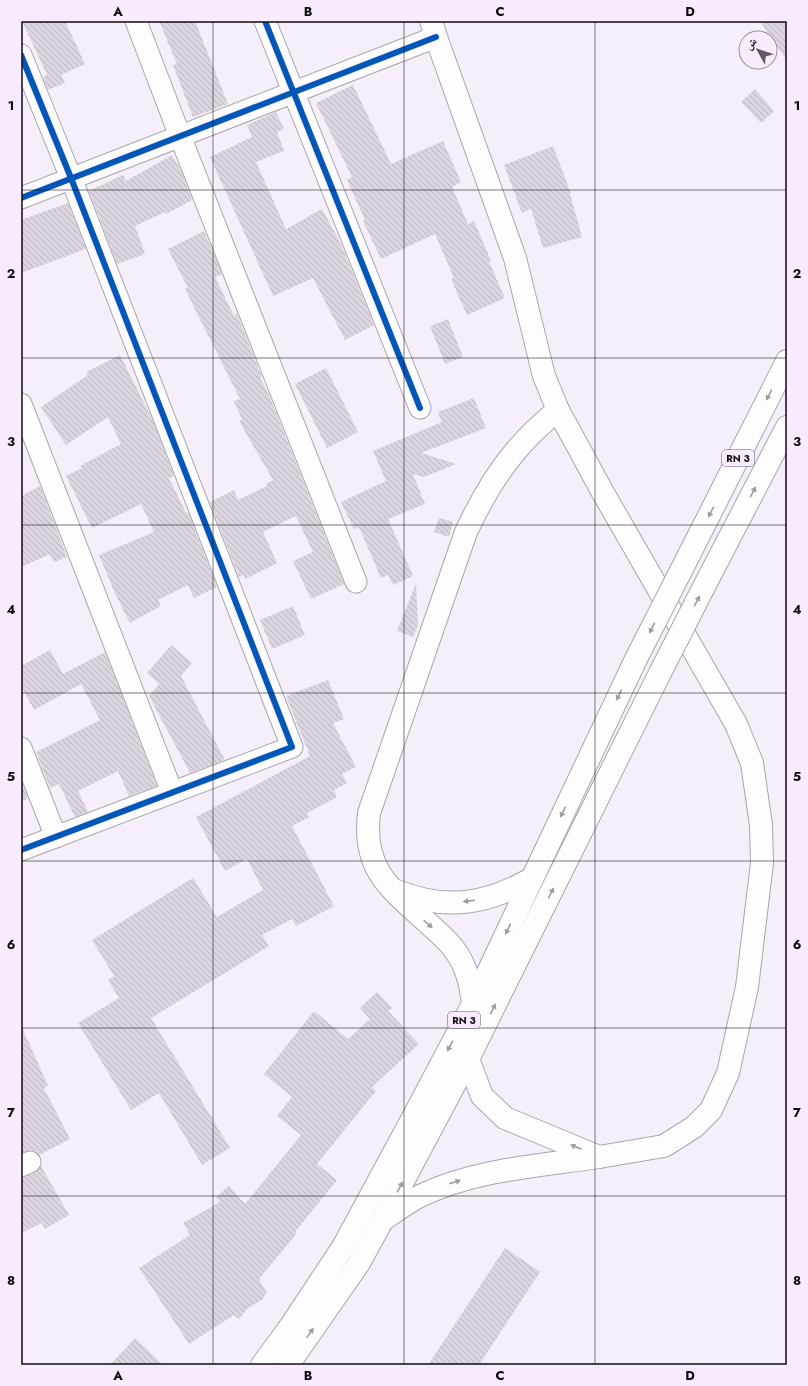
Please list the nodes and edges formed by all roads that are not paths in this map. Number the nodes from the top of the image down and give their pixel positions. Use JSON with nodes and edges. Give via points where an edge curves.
{"nodes":[{"id":1,"x":136,"y":21,"type":"edge"},
{"id":2,"x":265,"y":21,"type":"edge"},
{"id":3,"x":433,"y":29,"type":"edge"},
{"id":4,"x":21,"y":55,"type":"edge"},
{"id":5,"x":294,"y":92,"type":"junction"},
{"id":6,"x":180,"y":136,"type":"junction"},
{"id":7,"x":71,"y":178,"type":"junction"},
{"id":8,"x":21,"y":198,"type":"edge"},
{"id":9,"x":787,"y":360,"type":"edge"},
{"id":10,"x":21,"y":404,"type":"edge"},
{"id":11,"x":420,"y":408,"type":"dead end"},
{"id":12,"x":558,"y":410,"type":"junction"},
{"id":13,"x":787,"y":427,"type":"edge"},
{"id":14,"x":356,"y":582,"type":"dead end"},
{"id":15,"x":21,"y":748,"type":"edge"},
{"id":16,"x":172,"y":792,"type":"junction"},
{"id":17,"x":56,"y":836,"type":"junction"},
{"id":18,"x":21,"y":850,"type":"edge"},
{"id":19,"x":531,"y":879,"type":"junction"},
{"id":20,"x":389,"y":888,"type":"junction"},
{"id":21,"x":473,"y":1004,"type":"junction"},
{"id":22,"x":468,"y":1058,"type":"junction"},
{"id":23,"x":599,"y":1157,"type":"junction"},
{"id":24,"x":383,"y":1219,"type":"junction"},
{"id":25,"x":262,"y":1365,"type":"edge"},
{"id":26,"x":288,"y":1365,"type":"edge"}],
"edges":[{"from":1,"to":6,"type":"street"},
{"from":2,"to":5,"type":"street"},
{"from":3,"to":5,"type":"street"},
{"from":3,"to":12,"type":"main road","via":[[515,258],[544,376]]},
{"from":4,"to":7,"type":"street"},
{"from":5,"to":6,"type":"street"},
{"from":5,"to":11,"type":"street"},
{"from":6,"to":7,"type":"street"},
{"from":6,"to":14,"type":"street"},
{"from":7,"to":8,"type":"street"},
{"from":7,"to":16,"type":"street","via":[[292,747]]},
{"from":9,"to":19,"type":"main road","number":"RN 3","one_way":true,"bridge":true,"via":[[636,659]]},
{"from":10,"to":16,"type":"street"},
{"from":12,"to":20,"type":"main road","via":[[535,430],[509,459],[479,504],[466,532],[370,813],[368,840],[371,853],[381,877]]},
{"from":12,"to":23,"type":"main road","via":[[736,724],[752,763],[761,824],[762,864],[747,987],[728,1073],[711,1110],[694,1128],[664,1146]]},
{"from":22,"to":13,"type":"main road","number":"RN 3","one_way":true,"bridge":true,"via":[[660,673]]},
{"from":15,"to":17,"type":"street"},
{"from":16,"to":17,"type":"street"},
{"from":17,"to":18,"type":"street"},
{"from":19,"to":20,"type":"main road","one_way":true,"via":[[493,897],[472,902],[451,903],[422,899]]},
{"from":19,"to":21,"type":"main road","number":"RN 3","one_way":true},
{"from":20,"to":21,"type":"main road","one_way":true,"via":[[448,941],[456,952],[468,976]]},
{"from":21,"to":25,"type":"main road","number":"RN 3","one_way":true,"via":[[343,1247]]},
{"from":23,"to":22,"type":"main road","one_way":true,"via":[[505,1118],[482,1096]]},
{"from":24,"to":22,"type":"main road","number":"RN 3","one_way":true},
{"from":24,"to":23,"type":"main road","one_way":true,"via":[[419,1196],[454,1182],[493,1172]]},
{"from":26,"to":24,"type":"main road","number":"RN 3","one_way":true,"via":[[359,1263]]}]}
